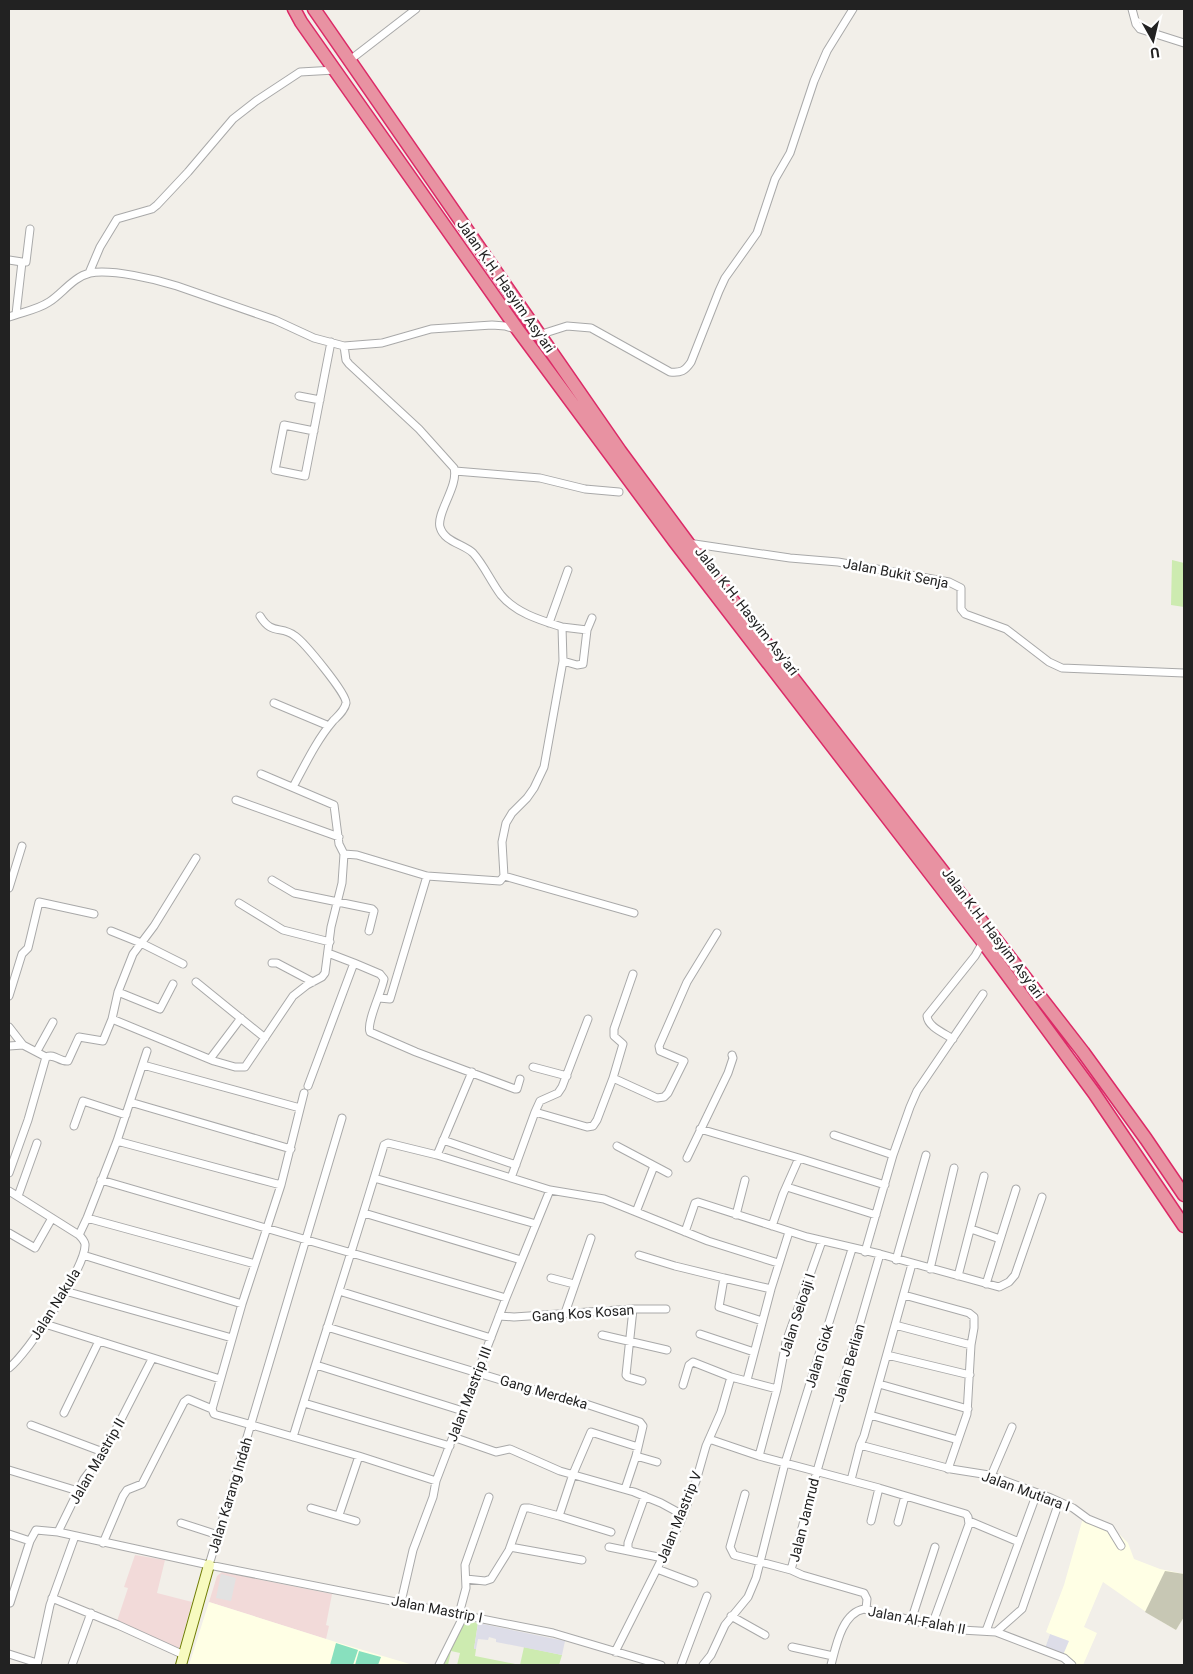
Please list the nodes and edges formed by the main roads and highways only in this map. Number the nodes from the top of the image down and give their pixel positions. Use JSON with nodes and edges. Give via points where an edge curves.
{"nodes":[{"id":1,"x":294,"y":9,"type":"edge"},
{"id":2,"x":314,"y":9,"type":"edge"},
{"id":3,"x":358,"y":72,"type":"junction"},
{"id":4,"x":394,"y":155,"type":"junction"},
{"id":5,"x":421,"y":163,"type":"junction"},
{"id":6,"x":452,"y":236,"type":"junction"},
{"id":7,"x":1184,"y":1195,"type":"edge"},
{"id":8,"x":1184,"y":1226,"type":"edge"}],
"edges":[{"from":1,"to":4,"type":"highway","name":"Jalan K.H. Hasyim Asy'ari"},
{"from":2,"to":3,"type":"highway","name":"Jalan K.H. Hasyim Asy'ari"},
{"from":3,"to":4,"type":"highway","via":[[359,90],[405,156],[401,160]]},
{"from":3,"to":5,"type":"highway","name":"Jalan K.H. Hasyim Asy'ari"},
{"from":4,"to":6,"type":"highway","name":"Jalan K.H. Hasyim Asy'ari"},
{"from":5,"to":6,"type":"highway","via":[[415,160],[411,164],[450,219]]},
{"from":5,"to":7,"type":"highway","name":"Jalan K.H. Hasyim Asy'ari","via":[[606,432],[688,543],[1083,1052]]},
{"from":6,"to":8,"type":"highway","name":"Jalan K.H. Hasyim Asy'ari","via":[[675,542],[983,942],[1094,1093]]}]}
